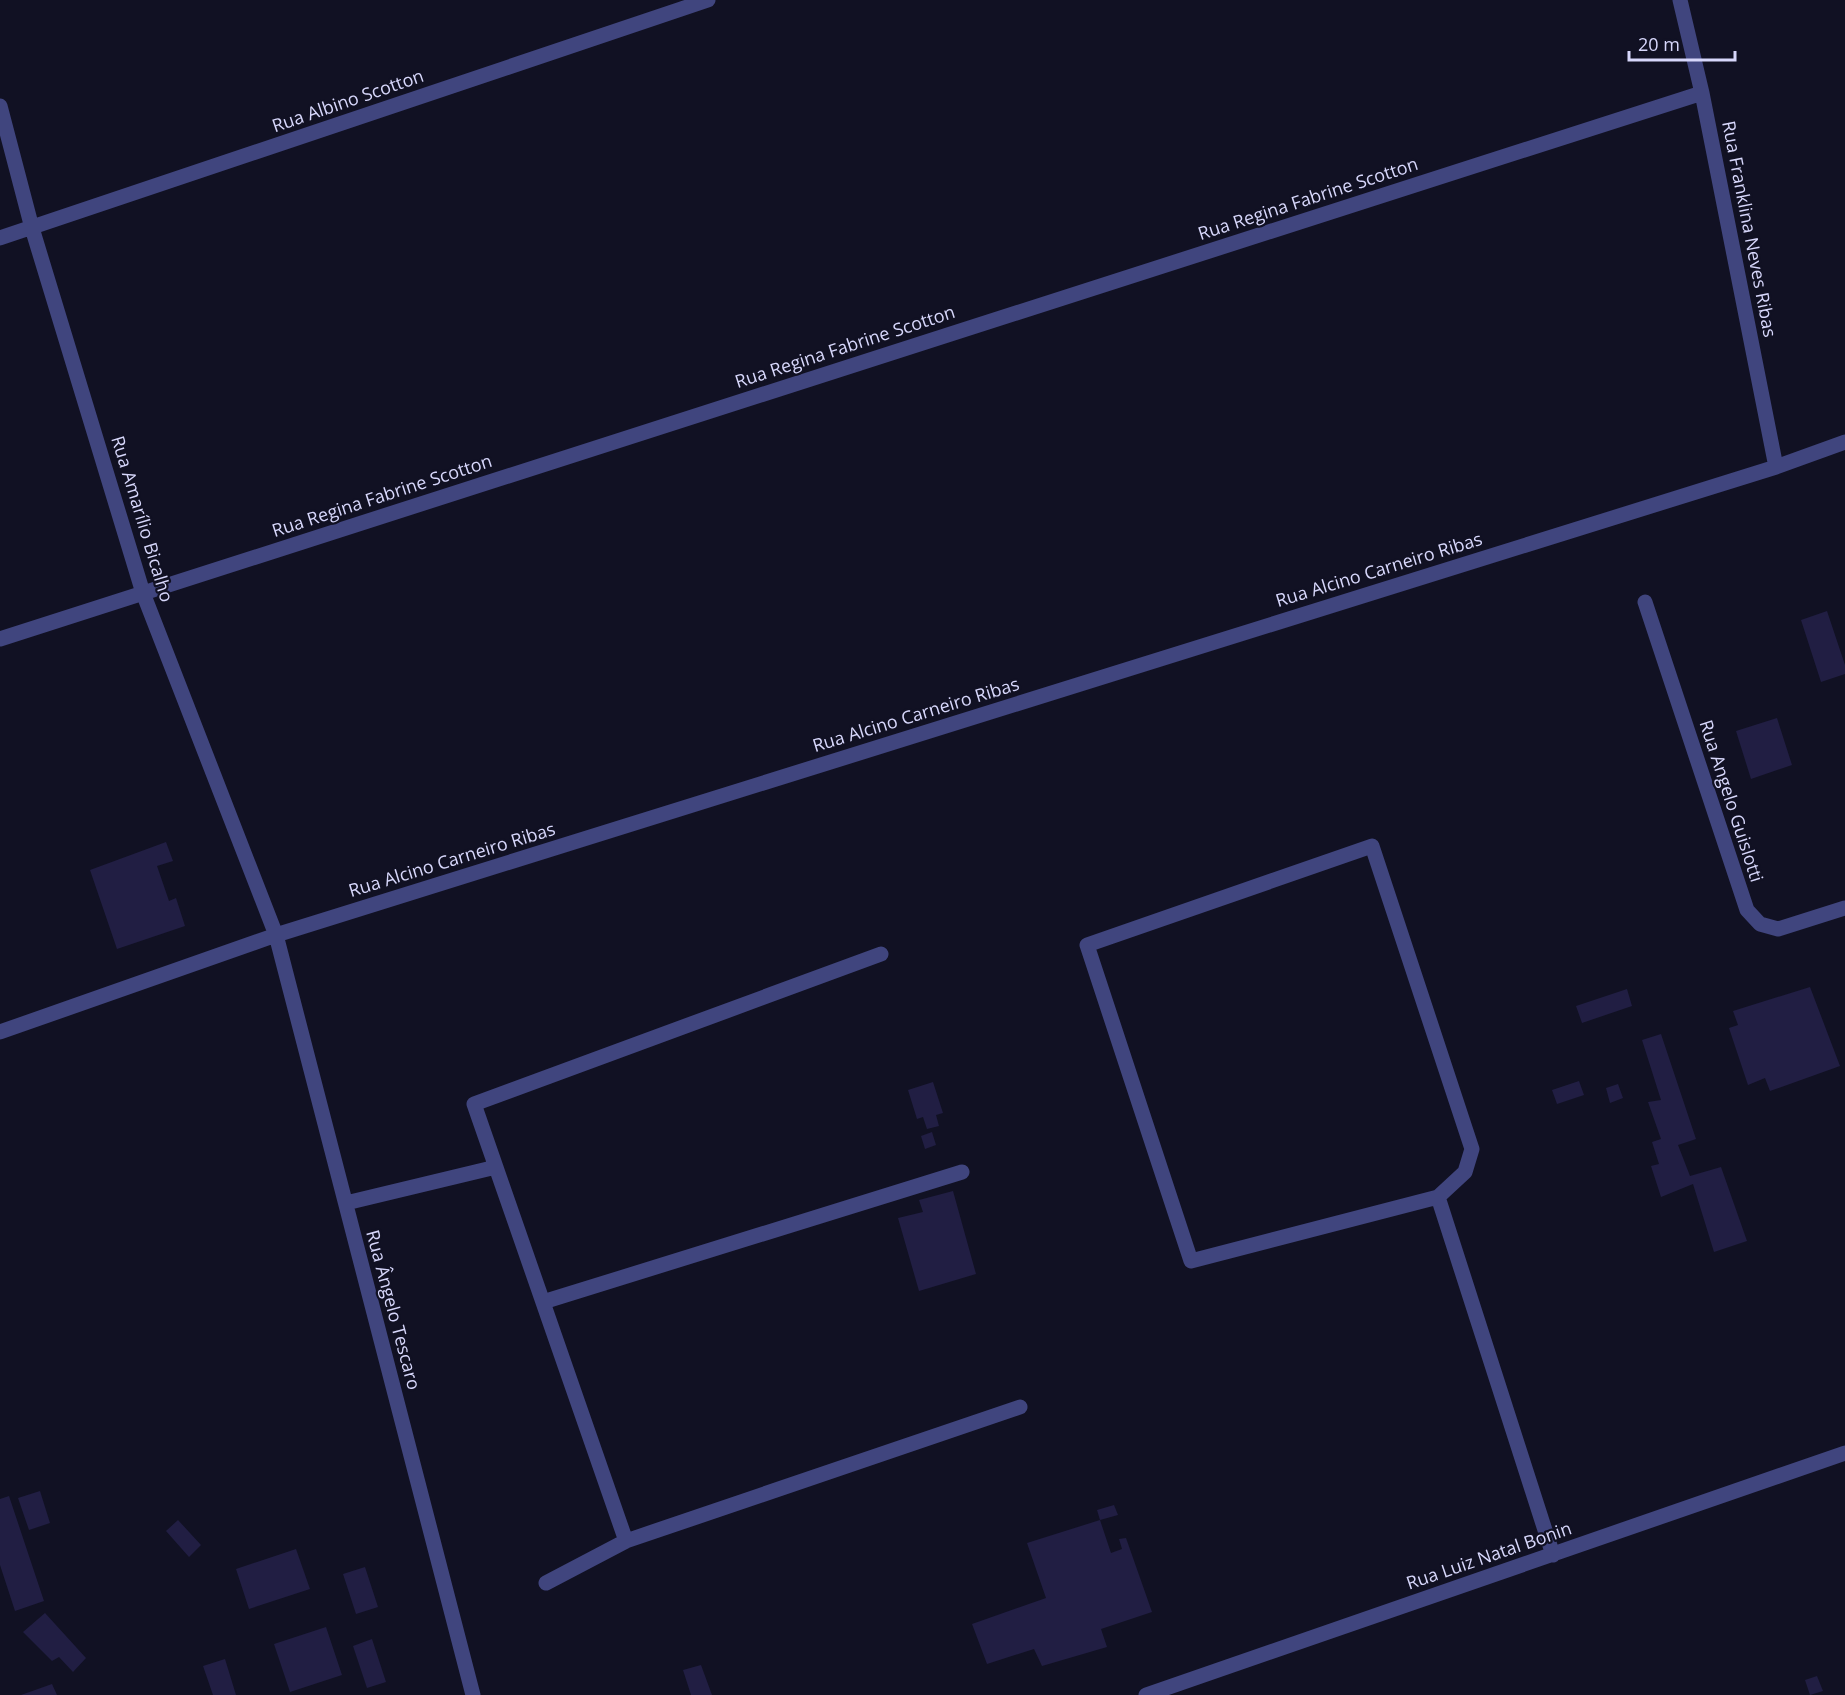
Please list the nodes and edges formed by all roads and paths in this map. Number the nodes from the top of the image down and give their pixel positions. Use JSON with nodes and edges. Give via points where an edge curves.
{"nodes":[{"id":1,"x":708,"y":0,"type":"edge"},
{"id":2,"x":1680,"y":0,"type":"edge"},
{"id":3,"x":1702,"y":93,"type":"junction"},
{"id":4,"x":0,"y":106,"type":"edge"},
{"id":5,"x":32,"y":228,"type":"junction"},
{"id":6,"x":0,"y":238,"type":"edge"},
{"id":7,"x":1845,"y":442,"type":"edge"},
{"id":8,"x":1776,"y":467,"type":"junction"},
{"id":9,"x":143,"y":593,"type":"junction"},
{"id":10,"x":1645,"y":602,"type":"dead end"},
{"id":11,"x":0,"y":639,"type":"edge"},
{"id":12,"x":1845,"y":908,"type":"edge"},
{"id":13,"x":276,"y":935,"type":"junction"},
{"id":14,"x":881,"y":954,"type":"dead end"},
{"id":15,"x":0,"y":1032,"type":"edge"},
{"id":16,"x":496,"y":1167,"type":"junction"},
{"id":17,"x":962,"y":1172,"type":"dead end"},
{"id":18,"x":1438,"y":1197,"type":"junction"},
{"id":19,"x":346,"y":1203,"type":"junction"},
{"id":20,"x":543,"y":1302,"type":"junction"},
{"id":21,"x":1020,"y":1407,"type":"dead end"},
{"id":22,"x":1845,"y":1453,"type":"edge"},
{"id":23,"x":626,"y":1541,"type":"junction"},
{"id":24,"x":1553,"y":1555,"type":"junction"},
{"id":25,"x":546,"y":1583,"type":"dead end"},
{"id":26,"x":473,"y":1695,"type":"edge"},
{"id":27,"x":1146,"y":1695,"type":"edge"}],
"edges":[{"from":1,"to":5,"type":"street","name":"Rua Albino Scotton"},
{"from":2,"to":3,"type":"street","name":"Rua Franklina Neves Ribas"},
{"from":3,"to":8,"type":"street","name":"Rua Franklina Neves Ribas"},
{"from":3,"to":9,"type":"street","name":"Rua Regina Fabrine Scotton"},
{"from":4,"to":5,"type":"street","name":"Rua Amarílio Bicalho"},
{"from":5,"to":6,"type":"street","name":"Rua Albino Scotton"},
{"from":5,"to":9,"type":"street","name":"Rua Amarílio Bicalho"},
{"from":7,"to":8,"type":"street","name":"Rua Alcino Carneiro Ribas"},
{"from":8,"to":13,"type":"street","name":"Rua Alcino Carneiro Ribas"},
{"from":9,"to":11,"type":"street","name":"Rua Regina Fabrine Scotton"},
{"from":9,"to":13,"type":"street","name":"Rua Amarílio Bicalho"},
{"from":10,"to":12,"type":"street","name":"Rua Angelo Guislotti","via":[[1747,910],[1760,924],[1778,929]]},
{"from":13,"to":15,"type":"street","name":"Rua Alcino Carneiro Ribas"},
{"from":13,"to":19,"type":"street","name":"Rua Ângelo Tescaro"},
{"from":14,"to":16,"type":"street","via":[[474,1104]]},
{"from":16,"to":19,"type":"street"},
{"from":16,"to":20,"type":"street"},
{"from":17,"to":20,"type":"street"},
{"from":18,"to":18,"type":"street","via":[[1465,1172],[1472,1149],[1372,846],[1087,945],[1191,1261]]},
{"from":18,"to":24,"type":"street"},
{"from":19,"to":26,"type":"street","name":"Rua Ângelo Tescaro"},
{"from":20,"to":23,"type":"street"},
{"from":21,"to":23,"type":"street"},
{"from":22,"to":24,"type":"street","name":"Rua Luiz Natal Bonin"},
{"from":23,"to":25,"type":"street"},
{"from":24,"to":27,"type":"street","name":"Rua Luiz Natal Bonin"}]}
